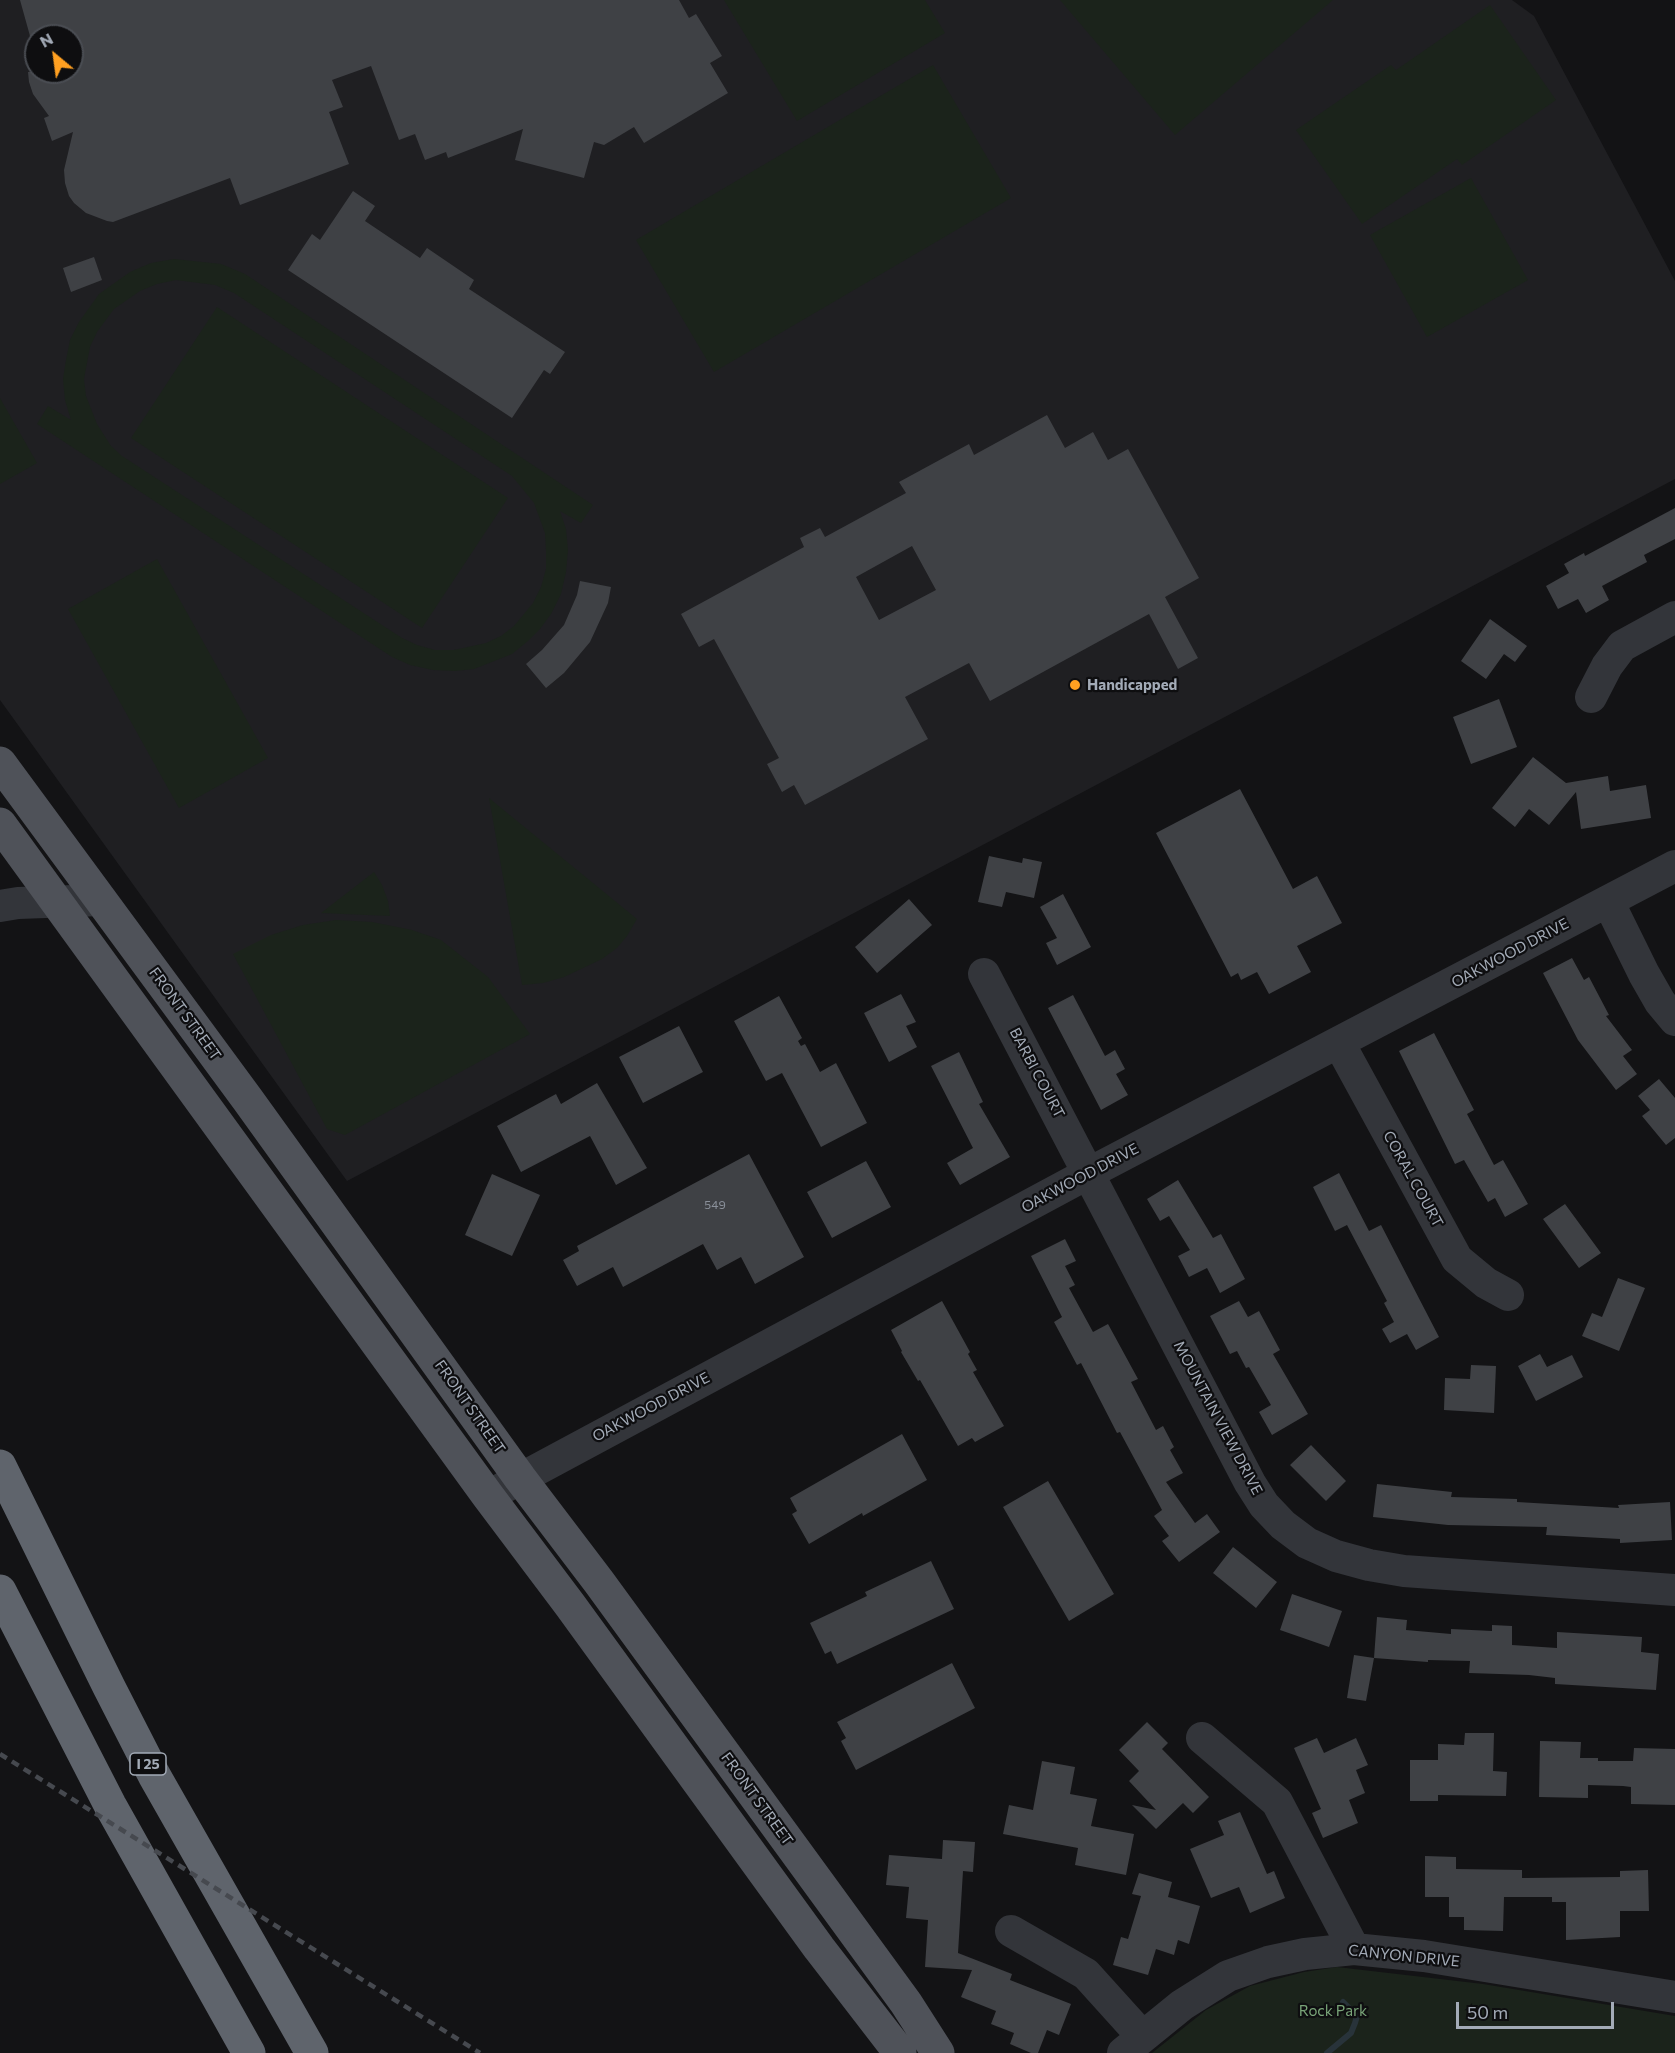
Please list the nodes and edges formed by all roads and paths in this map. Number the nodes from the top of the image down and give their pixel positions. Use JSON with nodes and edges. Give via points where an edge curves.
{"nodes":[{"id":1,"x":1675,"y":617,"type":"edge"},
{"id":2,"x":1591,"y":697,"type":"dead end"},
{"id":3,"x":0,"y":763,"type":"edge"},
{"id":4,"x":0,"y":824,"type":"edge"},
{"id":5,"x":1675,"y":866,"type":"edge"},
{"id":6,"x":101,"y":900,"type":"junction"},
{"id":7,"x":55,"y":901,"type":"junction"},
{"id":8,"x":1608,"y":902,"type":"junction"},
{"id":9,"x":0,"y":906,"type":"edge"},
{"id":10,"x":984,"y":974,"type":"dead end"},
{"id":11,"x":1675,"y":1020,"type":"edge"},
{"id":12,"x":1340,"y":1043,"type":"junction"},
{"id":13,"x":1089,"y":1173,"type":"junction"},
{"id":14,"x":1508,"y":1295,"type":"dead end"},
{"id":15,"x":0,"y":1467,"type":"edge"},
{"id":16,"x":520,"y":1478,"type":"junction"},
{"id":17,"x":488,"y":1496,"type":"junction"},
{"id":18,"x":1675,"y":1590,"type":"edge"},
{"id":19,"x":0,"y":1591,"type":"edge"},
{"id":20,"x":1202,"y":1738,"type":"dead end"},
{"id":21,"x":1011,"y":1931,"type":"dead end"},
{"id":22,"x":1354,"y":1948,"type":"junction"},
{"id":23,"x":1675,"y":1997,"type":"edge"},
{"id":24,"x":1132,"y":2045,"type":"edge"},
{"id":25,"x":249,"y":2053,"type":"edge"},
{"id":26,"x":313,"y":2053,"type":"edge"},
{"id":27,"x":900,"y":2053,"type":"edge"},
{"id":28,"x":938,"y":2053,"type":"edge"}],
"edges":[{"from":1,"to":2,"type":"street","via":[[1622,646]]},
{"from":3,"to":6,"type":"main road","name":"FRONT STREET"},
{"from":4,"to":7,"type":"main road"},
{"from":5,"to":8,"type":"street","name":"OAKWOOD DRIVE"},
{"from":6,"to":7,"type":"street"},
{"from":6,"to":16,"type":"main road","name":"FRONT STREET"},
{"from":7,"to":9,"type":"street"},
{"from":7,"to":17,"type":"main road"},
{"from":8,"to":11,"type":"street","via":[[1644,974]]},
{"from":8,"to":12,"type":"street","name":"OAKWOOD DRIVE"},
{"from":10,"to":13,"type":"street","name":"BARBI COURT"},
{"from":12,"to":13,"type":"street","name":"OAKWOOD DRIVE"},
{"from":12,"to":14,"type":"street","name":"CORAL COURT","via":[[1457,1259]]},
{"from":13,"to":16,"type":"street","name":"OAKWOOD DRIVE"},
{"from":13,"to":18,"type":"street","name":"MOUNTAIN VIEW DRIVE","via":[[1250,1483],[1282,1525],[1336,1556],[1404,1571]]},
{"from":15,"to":26,"type":"highway","number":"I 25","via":[[154,1775]]},
{"from":16,"to":17,"type":"street","name":"OAKWOOD DRIVE"},
{"from":16,"to":28,"type":"main road","name":"FRONT STREET","via":[[906,2003]]},
{"from":17,"to":27,"type":"main road"},
{"from":19,"to":25,"type":"highway","via":[[110,1805]]},
{"from":20,"to":22,"type":"street","via":[[1277,1802]]},
{"from":21,"to":24,"type":"street","via":[[1086,1974]]},
{"from":22,"to":23,"type":"street","name":"CANYON DRIVE"},
{"from":22,"to":24,"type":"street","name":"CANYON DRIVE","via":[[1277,1960],[1228,1976],[1182,2005]]}]}
